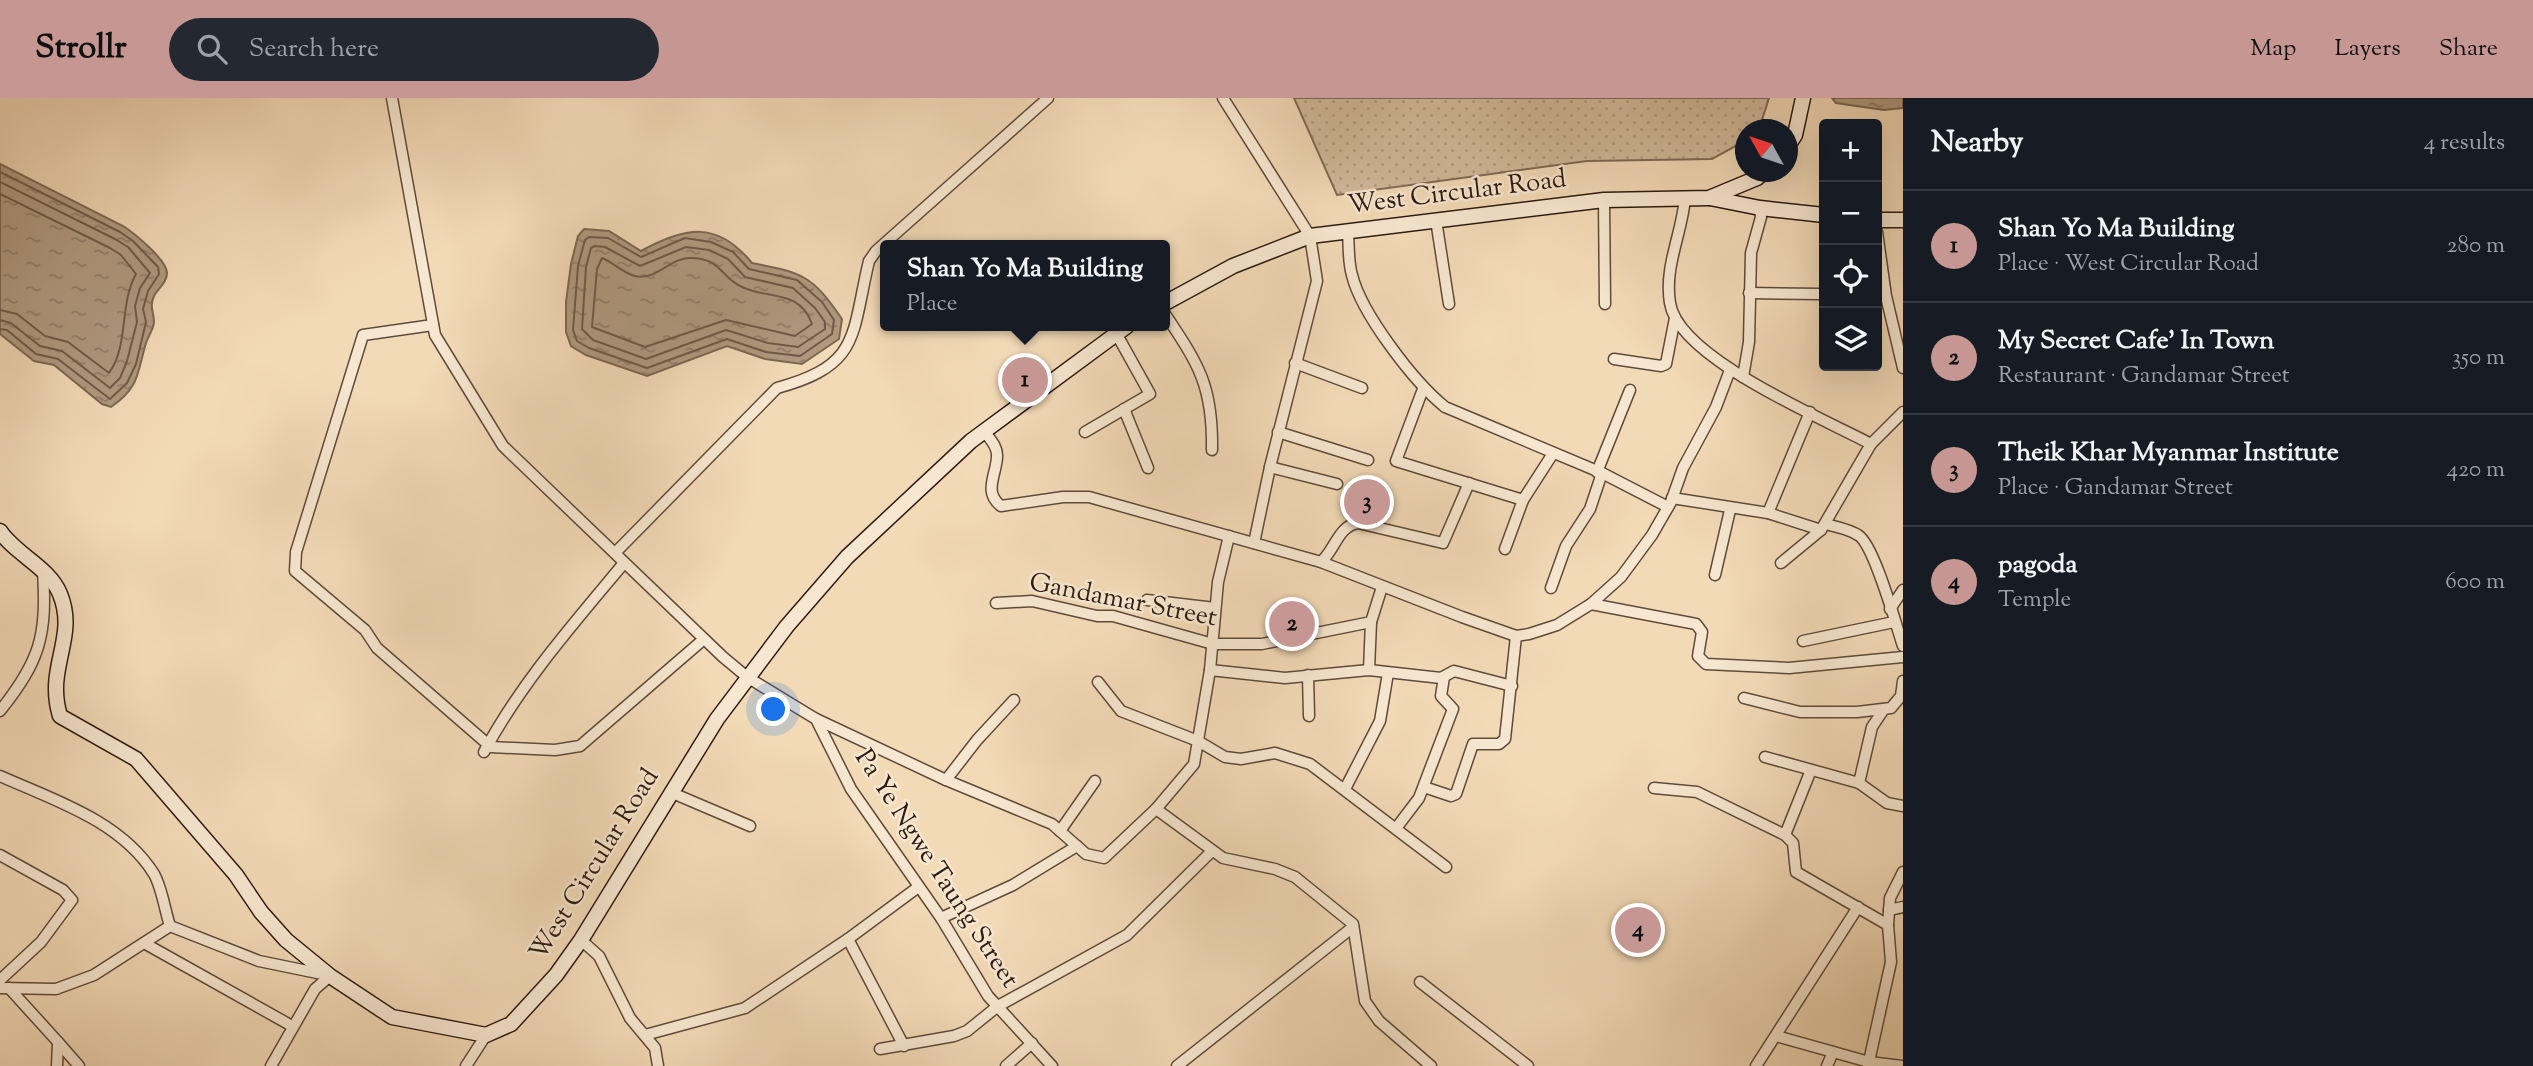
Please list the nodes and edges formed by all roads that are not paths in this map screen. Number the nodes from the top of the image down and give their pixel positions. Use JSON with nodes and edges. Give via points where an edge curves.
{"nodes":[{"id":1,"x":391,"y":98,"type":"edge"},
{"id":2,"x":1048,"y":98,"type":"edge"},
{"id":3,"x":1223,"y":98,"type":"edge"},
{"id":4,"x":1803,"y":98,"type":"edge"},
{"id":5,"x":1798,"y":121,"type":"edge"},
{"id":6,"x":1744,"y":182,"type":"edge"},
{"id":7,"x":1758,"y":182,"type":"edge"},
{"id":8,"x":1685,"y":198,"type":"junction"},
{"id":9,"x":1709,"y":198,"type":"junction"},
{"id":10,"x":1604,"y":200,"type":"junction"},
{"id":11,"x":1760,"y":208,"type":"junction"},
{"id":12,"x":1819,"y":214,"type":"edge"},
{"id":13,"x":1436,"y":220,"type":"junction"},
{"id":14,"x":1882,"y":220,"type":"edge"},
{"id":15,"x":1903,"y":220,"type":"edge"},
{"id":16,"x":1348,"y":232,"type":"junction"},
{"id":17,"x":1310,"y":236,"type":"junction"},
{"id":18,"x":888,"y":240,"type":"edge"},
{"id":19,"x":1879,"y":245,"type":"edge"},
{"id":20,"x":880,"y":247,"type":"edge"},
{"id":21,"x":1749,"y":293,"type":"junction"},
{"id":22,"x":1819,"y":294,"type":"edge"},
{"id":23,"x":1170,"y":300,"type":"edge"},
{"id":24,"x":1449,"y":304,"type":"dead end"},
{"id":25,"x":1605,"y":304,"type":"dead end"},
{"id":26,"x":1675,"y":318,"type":"junction"},
{"id":27,"x":1170,"y":322,"type":"edge"},
{"id":28,"x":433,"y":325,"type":"junction"},
{"id":29,"x":1121,"y":331,"type":"edge"},
{"id":30,"x":1122,"y":331,"type":"edge"},
{"id":31,"x":1614,"y":359,"type":"dead end"},
{"id":32,"x":1295,"y":363,"type":"junction"},
{"id":33,"x":1903,"y":368,"type":"edge"},
{"id":34,"x":1730,"y":370,"type":"junction"},
{"id":35,"x":1743,"y":377,"type":"junction"},
{"id":36,"x":1362,"y":388,"type":"dead end"},
{"id":37,"x":1423,"y":389,"type":"junction"},
{"id":38,"x":1630,"y":390,"type":"dead end"},
{"id":39,"x":1124,"y":409,"type":"junction"},
{"id":40,"x":1810,"y":412,"type":"junction"},
{"id":41,"x":1903,"y":412,"type":"edge"},
{"id":42,"x":984,"y":431,"type":"junction"},
{"id":43,"x":1085,"y":432,"type":"dead end"},
{"id":44,"x":1278,"y":432,"type":"junction"},
{"id":45,"x":1871,"y":444,"type":"junction"},
{"id":46,"x":1212,"y":450,"type":"dead end"},
{"id":47,"x":1552,"y":455,"type":"junction"},
{"id":48,"x":1368,"y":460,"type":"dead end"},
{"id":49,"x":1270,"y":467,"type":"junction"},
{"id":50,"x":1148,"y":468,"type":"dead end"},
{"id":51,"x":1599,"y":472,"type":"junction"},
{"id":52,"x":1469,"y":483,"type":"junction"},
{"id":53,"x":1337,"y":484,"type":"dead end"},
{"id":54,"x":1523,"y":500,"type":"junction"},
{"id":55,"x":1670,"y":502,"type":"junction"},
{"id":56,"x":1730,"y":510,"type":"junction"},
{"id":57,"x":1768,"y":513,"type":"junction"},
{"id":58,"x":1824,"y":527,"type":"junction"},
{"id":59,"x":0,"y":531,"type":"edge"},
{"id":60,"x":1229,"y":536,"type":"junction"},
{"id":61,"x":1254,"y":543,"type":"junction"},
{"id":62,"x":1505,"y":549,"type":"dead end"},
{"id":63,"x":615,"y":554,"type":"junction"},
{"id":64,"x":1321,"y":562,"type":"junction"},
{"id":65,"x":624,"y":563,"type":"junction"},
{"id":66,"x":1781,"y":563,"type":"dead end"},
{"id":67,"x":43,"y":572,"type":"junction"},
{"id":68,"x":1715,"y":575,"type":"dead end"},
{"id":69,"x":1382,"y":587,"type":"junction"},
{"id":70,"x":1551,"y":588,"type":"dead end"},
{"id":71,"x":1903,"y":590,"type":"edge"},
{"id":72,"x":1147,"y":600,"type":"dead end"},
{"id":73,"x":996,"y":604,"type":"dead end"},
{"id":74,"x":1591,"y":604,"type":"junction"},
{"id":75,"x":1214,"y":608,"type":"junction"},
{"id":76,"x":1890,"y":609,"type":"junction"},
{"id":77,"x":1371,"y":622,"type":"junction"},
{"id":78,"x":1895,"y":622,"type":"junction"},
{"id":79,"x":1516,"y":636,"type":"junction"},
{"id":80,"x":704,"y":639,"type":"junction"},
{"id":81,"x":1803,"y":641,"type":"dead end"},
{"id":82,"x":1213,"y":644,"type":"junction"},
{"id":83,"x":1903,"y":646,"type":"edge"},
{"id":84,"x":1903,"y":657,"type":"edge"},
{"id":85,"x":1210,"y":670,"type":"junction"},
{"id":86,"x":1368,"y":670,"type":"junction"},
{"id":87,"x":1388,"y":673,"type":"junction"},
{"id":88,"x":1308,"y":675,"type":"junction"},
{"id":89,"x":747,"y":677,"type":"junction"},
{"id":90,"x":1444,"y":677,"type":"junction"},
{"id":91,"x":1903,"y":681,"type":"edge"},
{"id":92,"x":1098,"y":682,"type":"dead end"},
{"id":93,"x":1512,"y":686,"type":"junction"},
{"id":94,"x":1744,"y":698,"type":"dead end"},
{"id":95,"x":1014,"y":700,"type":"dead end"},
{"id":96,"x":2,"y":707,"type":"edge"},
{"id":97,"x":1884,"y":709,"type":"junction"},
{"id":98,"x":1309,"y":716,"type":"dead end"},
{"id":99,"x":816,"y":719,"type":"junction"},
{"id":100,"x":1198,"y":741,"type":"junction"},
{"id":101,"x":486,"y":748,"type":"junction"},
{"id":102,"x":1765,"y":757,"type":"dead end"},
{"id":103,"x":1811,"y":770,"type":"junction"},
{"id":104,"x":0,"y":776,"type":"edge"},
{"id":105,"x":946,"y":780,"type":"junction"},
{"id":106,"x":1095,"y":782,"type":"dead end"},
{"id":107,"x":1860,"y":783,"type":"junction"},
{"id":108,"x":1424,"y":787,"type":"junction"},
{"id":109,"x":1654,"y":788,"type":"dead end"},
{"id":110,"x":1345,"y":789,"type":"junction"},
{"id":111,"x":670,"y":792,"type":"junction"},
{"id":112,"x":1903,"y":806,"type":"edge"},
{"id":113,"x":1156,"y":809,"type":"junction"},
{"id":114,"x":750,"y":826,"type":"dead end"},
{"id":115,"x":1397,"y":827,"type":"junction"},
{"id":116,"x":1060,"y":831,"type":"junction"},
{"id":117,"x":1785,"y":835,"type":"junction"},
{"id":118,"x":1077,"y":846,"type":"junction"},
{"id":119,"x":1212,"y":851,"type":"junction"},
{"id":120,"x":0,"y":855,"type":"edge"},
{"id":121,"x":1446,"y":867,"type":"dead end"},
{"id":122,"x":1903,"y":872,"type":"edge"},
{"id":123,"x":917,"y":888,"type":"junction"},
{"id":124,"x":1858,"y":906,"type":"junction"},
{"id":125,"x":1903,"y":907,"type":"edge"},
{"id":126,"x":1889,"y":910,"type":"junction"},
{"id":127,"x":940,"y":918,"type":"junction"},
{"id":128,"x":1888,"y":925,"type":"junction"},
{"id":129,"x":170,"y":926,"type":"junction"},
{"id":130,"x":1353,"y":927,"type":"junction"},
{"id":131,"x":848,"y":939,"type":"junction"},
{"id":132,"x":581,"y":940,"type":"junction"},
{"id":133,"x":144,"y":943,"type":"junction"},
{"id":134,"x":1897,"y":962,"type":"edge"},
{"id":135,"x":330,"y":976,"type":"junction"},
{"id":136,"x":1420,"y":982,"type":"dead end"},
{"id":137,"x":3,"y":985,"type":"edge"},
{"id":138,"x":998,"y":1006,"type":"junction"},
{"id":139,"x":292,"y":1026,"type":"junction"},
{"id":140,"x":486,"y":1035,"type":"junction"},
{"id":141,"x":645,"y":1035,"type":"junction"},
{"id":142,"x":1776,"y":1036,"type":"junction"},
{"id":143,"x":58,"y":1042,"type":"junction"},
{"id":144,"x":1032,"y":1043,"type":"junction"},
{"id":145,"x":904,"y":1046,"type":"junction"},
{"id":146,"x":880,"y":1049,"type":"dead end"},
{"id":147,"x":1833,"y":1052,"type":"junction"},
{"id":148,"x":474,"y":1063,"type":"edge"},
{"id":149,"x":1523,"y":1064,"type":"edge"},
{"id":150,"x":1869,"y":1064,"type":"edge"},
{"id":151,"x":57,"y":1066,"type":"edge"},
{"id":152,"x":79,"y":1066,"type":"edge"},
{"id":153,"x":271,"y":1066,"type":"edge"},
{"id":154,"x":658,"y":1066,"type":"edge"},
{"id":155,"x":1006,"y":1066,"type":"edge"},
{"id":156,"x":1052,"y":1066,"type":"edge"},
{"id":157,"x":1177,"y":1066,"type":"edge"},
{"id":158,"x":1431,"y":1066,"type":"edge"},
{"id":159,"x":1756,"y":1066,"type":"edge"},
{"id":160,"x":1827,"y":1066,"type":"edge"},
{"id":161,"x":1903,"y":1066,"type":"edge"}],
"edges":[{"from":1,"to":28,"type":"street"},
{"from":2,"to":18,"type":"street"},
{"from":3,"to":17,"type":"street"},
{"from":4,"to":5,"type":"street"},
{"from":6,"to":9,"type":"street","name":"West Circular Road"},
{"from":7,"to":11,"type":"street","via":[[1755,192]]},
{"from":8,"to":9,"type":"street","name":"West Circular Road"},
{"from":8,"to":10,"type":"street","name":"West Circular Road"},
{"from":8,"to":26,"type":"street","via":[[1669,264]]},
{"from":9,"to":11,"type":"street"},
{"from":10,"to":13,"type":"street","name":"West Circular Road"},
{"from":10,"to":25,"type":"street"},
{"from":11,"to":12,"type":"street"},
{"from":11,"to":21,"type":"street"},
{"from":13,"to":16,"type":"street","name":"West Circular Road"},
{"from":13,"to":24,"type":"street"},
{"from":14,"to":15,"type":"street"},
{"from":16,"to":17,"type":"street","name":"West Circular Road"},
{"from":16,"to":37,"type":"street","via":[[1352,276],[1374,320]]},
{"from":17,"to":23,"type":"street","name":"West Circular Road","via":[[1233,266]]},
{"from":17,"to":32,"type":"street","via":[[1317,281]]},
{"from":19,"to":33,"type":"street"},
{"from":20,"to":63,"type":"street","via":[[869,261],[844,355],[808,380],[777,388]]},
{"from":21,"to":22,"type":"street"},
{"from":21,"to":35,"type":"street"},
{"from":26,"to":31,"type":"street","via":[[1666,364]]},
{"from":26,"to":34,"type":"street"},
{"from":27,"to":46,"type":"street","via":[[1206,385]]},
{"from":28,"to":63,"type":"street","via":[[503,446]]},
{"from":28,"to":101,"type":"street","via":[[363,335],[300,539],[295,571],[365,630],[377,648]]},
{"from":29,"to":42,"type":"street","name":"West Circular Road"},
{"from":30,"to":39,"type":"street","via":[[1150,394]]},
{"from":32,"to":36,"type":"street"},
{"from":32,"to":44,"type":"street"},
{"from":34,"to":35,"type":"street"},
{"from":34,"to":55,"type":"street"},
{"from":35,"to":40,"type":"street"},
{"from":37,"to":47,"type":"street","via":[[1445,407]]},
{"from":37,"to":52,"type":"street","via":[[1396,461]]},
{"from":38,"to":51,"type":"street"},
{"from":39,"to":43,"type":"street"},
{"from":39,"to":50,"type":"street"},
{"from":40,"to":45,"type":"street"},
{"from":40,"to":57,"type":"street"},
{"from":41,"to":45,"type":"street"},
{"from":42,"to":60,"type":"street","via":[[998,455],[991,491],[1001,506],[1089,497]]},
{"from":42,"to":89,"type":"street","name":"West Circular Road","via":[[847,557]]},
{"from":44,"to":48,"type":"street"},
{"from":44,"to":49,"type":"street"},
{"from":45,"to":58,"type":"street"},
{"from":47,"to":51,"type":"street"},
{"from":47,"to":54,"type":"street"},
{"from":49,"to":53,"type":"street"},
{"from":49,"to":61,"type":"street"},
{"from":51,"to":55,"type":"street"},
{"from":51,"to":70,"type":"street","via":[[1590,509],[1566,546]]},
{"from":52,"to":54,"type":"street"},
{"from":52,"to":64,"type":"street","via":[[1443,543],[1357,523],[1341,533]]},
{"from":54,"to":62,"type":"street"},
{"from":55,"to":56,"type":"street"},
{"from":55,"to":74,"type":"street","via":[[1621,577]]},
{"from":56,"to":57,"type":"street"},
{"from":56,"to":68,"type":"street"},
{"from":57,"to":58,"type":"street"},
{"from":58,"to":66,"type":"street"},
{"from":58,"to":76,"type":"street","via":[[1859,535],[1865,541]]},
{"from":59,"to":67,"type":"street"},
{"from":60,"to":61,"type":"street"},
{"from":60,"to":75,"type":"street"},
{"from":61,"to":64,"type":"street"},
{"from":63,"to":65,"type":"street"},
{"from":64,"to":69,"type":"street"},
{"from":65,"to":80,"type":"street"},
{"from":65,"to":101,"type":"street","via":[[540,666]]},
{"from":67,"to":96,"type":"street","via":[[45,621],[40,647]]},
{"from":67,"to":135,"type":"street","via":[[60,593],[68,628],[53,682],[60,716],[136,759],[286,940]]},
{"from":69,"to":77,"type":"street"},
{"from":69,"to":79,"type":"street"},
{"from":71,"to":76,"type":"street"},
{"from":72,"to":75,"type":"street"},
{"from":73,"to":82,"type":"street","name":"Gandamar Street","via":[[1032,601],[1113,616]]},
{"from":74,"to":79,"type":"street","via":[[1557,625]]},
{"from":74,"to":84,"type":"street","via":[[1696,624],[1702,632],[1698,656],[1706,663],[1788,668]]},
{"from":75,"to":82,"type":"street"},
{"from":76,"to":78,"type":"street"},
{"from":77,"to":82,"type":"street","name":"Gandamar Street","via":[[1262,644]]},
{"from":77,"to":86,"type":"street"},
{"from":78,"to":81,"type":"street"},
{"from":78,"to":83,"type":"street"},
{"from":79,"to":93,"type":"street"},
{"from":80,"to":89,"type":"street"},
{"from":80,"to":101,"type":"street","via":[[580,746]]},
{"from":82,"to":85,"type":"street"},
{"from":85,"to":88,"type":"street","via":[[1265,677]]},
{"from":85,"to":100,"type":"street"},
{"from":86,"to":87,"type":"street"},
{"from":86,"to":88,"type":"street"},
{"from":87,"to":90,"type":"street"},
{"from":87,"to":110,"type":"street","via":[[1380,721]]},
{"from":88,"to":98,"type":"street"},
{"from":89,"to":99,"type":"street"},
{"from":89,"to":111,"type":"street","name":"West Circular Road"},
{"from":90,"to":93,"type":"street","via":[[1459,671]]},
{"from":90,"to":108,"type":"street","via":[[1441,696],[1453,709]]},
{"from":91,"to":97,"type":"street","via":[[1898,702]]},
{"from":92,"to":100,"type":"street","via":[[1121,711]]},
{"from":93,"to":108,"type":"street","via":[[1502,743],[1473,744],[1456,794]]},
{"from":94,"to":97,"type":"street","via":[[1801,712]]},
{"from":95,"to":105,"type":"street"},
{"from":97,"to":107,"type":"street","via":[[1872,727]]},
{"from":99,"to":105,"type":"street"},
{"from":99,"to":123,"type":"street","name":"Pa Ye Ngwe Taung Street","via":[[851,789]]},
{"from":100,"to":110,"type":"street","via":[[1233,758],[1269,752],[1287,755],[1310,764]]},
{"from":100,"to":113,"type":"street","via":[[1190,772]]},
{"from":102,"to":103,"type":"street"},
{"from":103,"to":107,"type":"street"},
{"from":103,"to":117,"type":"street"},
{"from":104,"to":129,"type":"street","via":[[91,817],[121,839],[154,875]]},
{"from":105,"to":116,"type":"street"},
{"from":106,"to":116,"type":"street"},
{"from":107,"to":112,"type":"street","via":[[1887,803]]},
{"from":108,"to":115,"type":"street"},
{"from":109,"to":117,"type":"street","via":[[1697,792]]},
{"from":110,"to":115,"type":"street"},
{"from":111,"to":114,"type":"street"},
{"from":111,"to":132,"type":"street","name":"West Circular Road"},
{"from":113,"to":118,"type":"street","via":[[1104,858],[1086,854]]},
{"from":113,"to":119,"type":"street"},
{"from":115,"to":121,"type":"street"},
{"from":116,"to":118,"type":"street"},
{"from":117,"to":124,"type":"street","via":[[1793,843],[1796,872]]},
{"from":118,"to":127,"type":"street","via":[[1013,885]]},
{"from":119,"to":130,"type":"street","via":[[1295,877]]},
{"from":119,"to":138,"type":"street","via":[[1127,935]]},
{"from":120,"to":137,"type":"street","via":[[63,890],[72,900]]},
{"from":122,"to":126,"type":"street"},
{"from":123,"to":127,"type":"street","name":"Pa Ye Ngwe Taung Street"},
{"from":123,"to":131,"type":"street"},
{"from":124,"to":128,"type":"street"},
{"from":124,"to":142,"type":"street"},
{"from":125,"to":126,"type":"street"},
{"from":126,"to":128,"type":"street"},
{"from":127,"to":138,"type":"street","name":"Pa Ye Ngwe Taung Street"},
{"from":128,"to":134,"type":"street"},
{"from":129,"to":133,"type":"street"},
{"from":129,"to":135,"type":"street","via":[[259,961]]},
{"from":130,"to":157,"type":"street"},
{"from":130,"to":158,"type":"street","via":[[1365,1001],[1379,1021]]},
{"from":131,"to":141,"type":"street","via":[[745,1007]]},
{"from":131,"to":145,"type":"street"},
{"from":132,"to":140,"type":"street","name":"West Circular Road","via":[[519,1017]]},
{"from":132,"to":141,"type":"street","via":[[599,956],[624,1008]]},
{"from":133,"to":137,"type":"street","via":[[94,975],[56,989]]},
{"from":133,"to":139,"type":"street"},
{"from":134,"to":150,"type":"street"},
{"from":135,"to":139,"type":"street","via":[[315,989]]},
{"from":135,"to":140,"type":"street","via":[[392,1017]]},
{"from":136,"to":149,"type":"street"},
{"from":137,"to":143,"type":"street"},
{"from":138,"to":144,"type":"street","name":"Pa Ye Ngwe Taung Street"},
{"from":138,"to":145,"type":"street","via":[[967,1031]]},
{"from":139,"to":153,"type":"street"},
{"from":140,"to":148,"type":"street"},
{"from":141,"to":154,"type":"street","via":[[655,1048]]},
{"from":142,"to":147,"type":"street"},
{"from":142,"to":159,"type":"street"},
{"from":143,"to":151,"type":"street"},
{"from":143,"to":152,"type":"street"},
{"from":144,"to":155,"type":"street"},
{"from":144,"to":156,"type":"street","name":"Pa Ye Ngwe Taung Street"},
{"from":145,"to":146,"type":"street"},
{"from":147,"to":150,"type":"street"},
{"from":147,"to":160,"type":"street"},
{"from":150,"to":161,"type":"street"}]}
